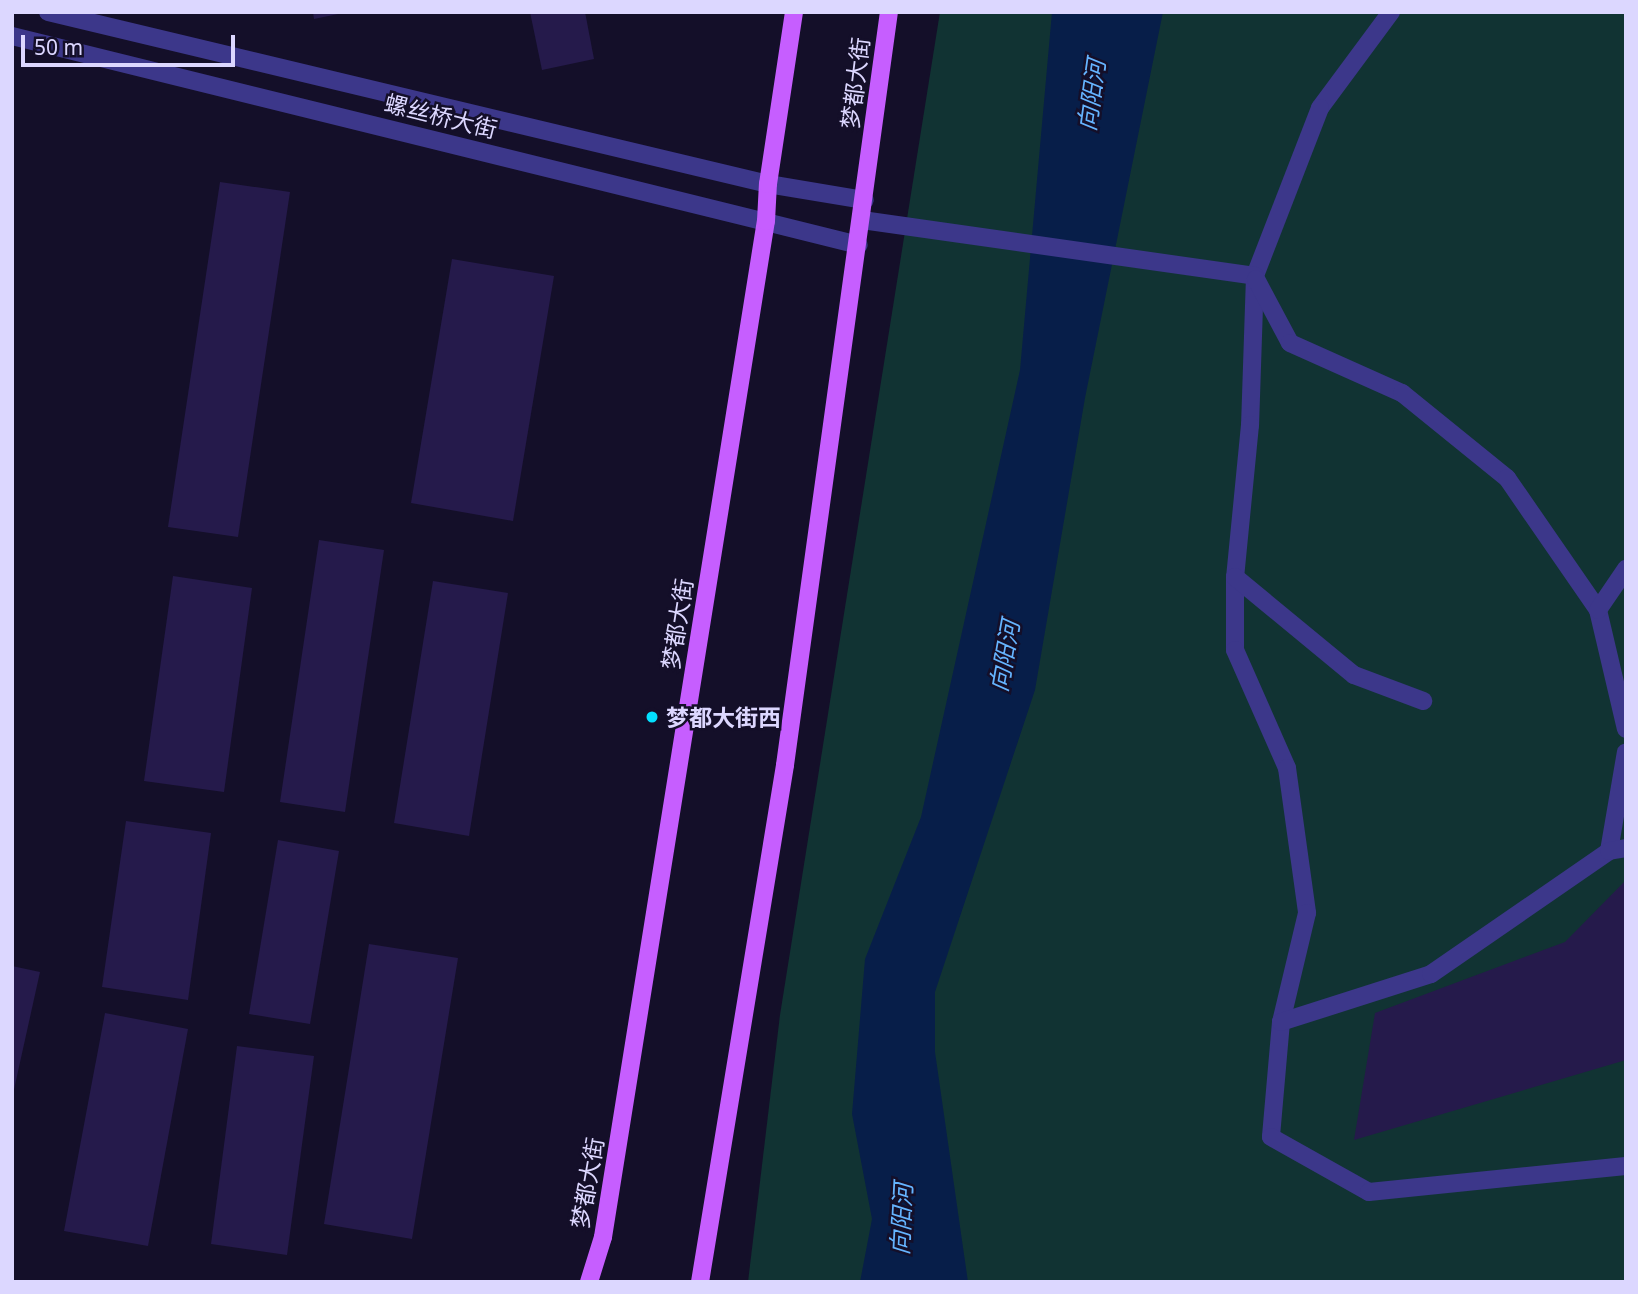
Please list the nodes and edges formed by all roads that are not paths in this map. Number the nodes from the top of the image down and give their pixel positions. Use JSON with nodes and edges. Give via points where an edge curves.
{"nodes":[{"id":1,"x":48,"y":12,"type":"edge"},
{"id":2,"x":794,"y":12,"type":"edge"},
{"id":3,"x":889,"y":12,"type":"edge"},
{"id":4,"x":1391,"y":12,"type":"edge"},
{"id":5,"x":12,"y":36,"type":"edge"},
{"id":6,"x":768,"y":184,"type":"junction"},
{"id":7,"x":865,"y":200,"type":"junction"},
{"id":8,"x":862,"y":220,"type":"junction"},
{"id":9,"x":766,"y":221,"type":"junction"},
{"id":10,"x":859,"y":245,"type":"junction"},
{"id":11,"x":1255,"y":276,"type":"junction"},
{"id":12,"x":1626,"y":569,"type":"edge"},
{"id":13,"x":1235,"y":577,"type":"junction"},
{"id":14,"x":1598,"y":610,"type":"junction"},
{"id":15,"x":1423,"y":701,"type":"dead end"},
{"id":16,"x":1626,"y":729,"type":"edge"},
{"id":17,"x":1626,"y":752,"type":"edge"},
{"id":18,"x":1618,"y":849,"type":"edge"},
{"id":19,"x":1281,"y":1022,"type":"junction"},
{"id":20,"x":1626,"y":1166,"type":"edge"},
{"id":21,"x":589,"y":1282,"type":"edge"},
{"id":22,"x":700,"y":1282,"type":"edge"}],
"edges":[{"from":1,"to":6,"type":"street","name":"螺丝桥大街"},
{"from":2,"to":6,"type":"main road","name":"梦都大街"},
{"from":3,"to":7,"type":"main road","name":"梦都大街"},
{"from":4,"to":11,"type":"street","via":[[1320,107]]},
{"from":5,"to":9,"type":"street","name":"螺丝桥大街"},
{"from":6,"to":7,"type":"street","name":"螺丝桥大街"},
{"from":6,"to":9,"type":"main road","name":"梦都大街"},
{"from":7,"to":8,"type":"main road","name":"梦都大街"},
{"from":8,"to":10,"type":"main road","name":"梦都大街"},
{"from":8,"to":11,"type":"street"},
{"from":9,"to":10,"type":"street","name":"螺丝桥大街"},
{"from":9,"to":21,"type":"main road","name":"梦都大街","via":[[603,1237]]},
{"from":10,"to":22,"type":"main road","name":"梦都大街","via":[[785,765]]},
{"from":11,"to":13,"type":"street","via":[[1250,425]]},
{"from":11,"to":14,"type":"street","via":[[1290,343],[1402,393],[1507,478]]},
{"from":12,"to":14,"type":"street"},
{"from":13,"to":15,"type":"street","via":[[1354,675]]},
{"from":13,"to":19,"type":"street","via":[[1235,650],[1287,768],[1307,913]]},
{"from":14,"to":16,"type":"street"},
{"from":17,"to":18,"type":"street"},
{"from":18,"to":19,"type":"street","via":[[1431,974]]},
{"from":19,"to":20,"type":"street","via":[[1271,1137],[1369,1192]]}]}
